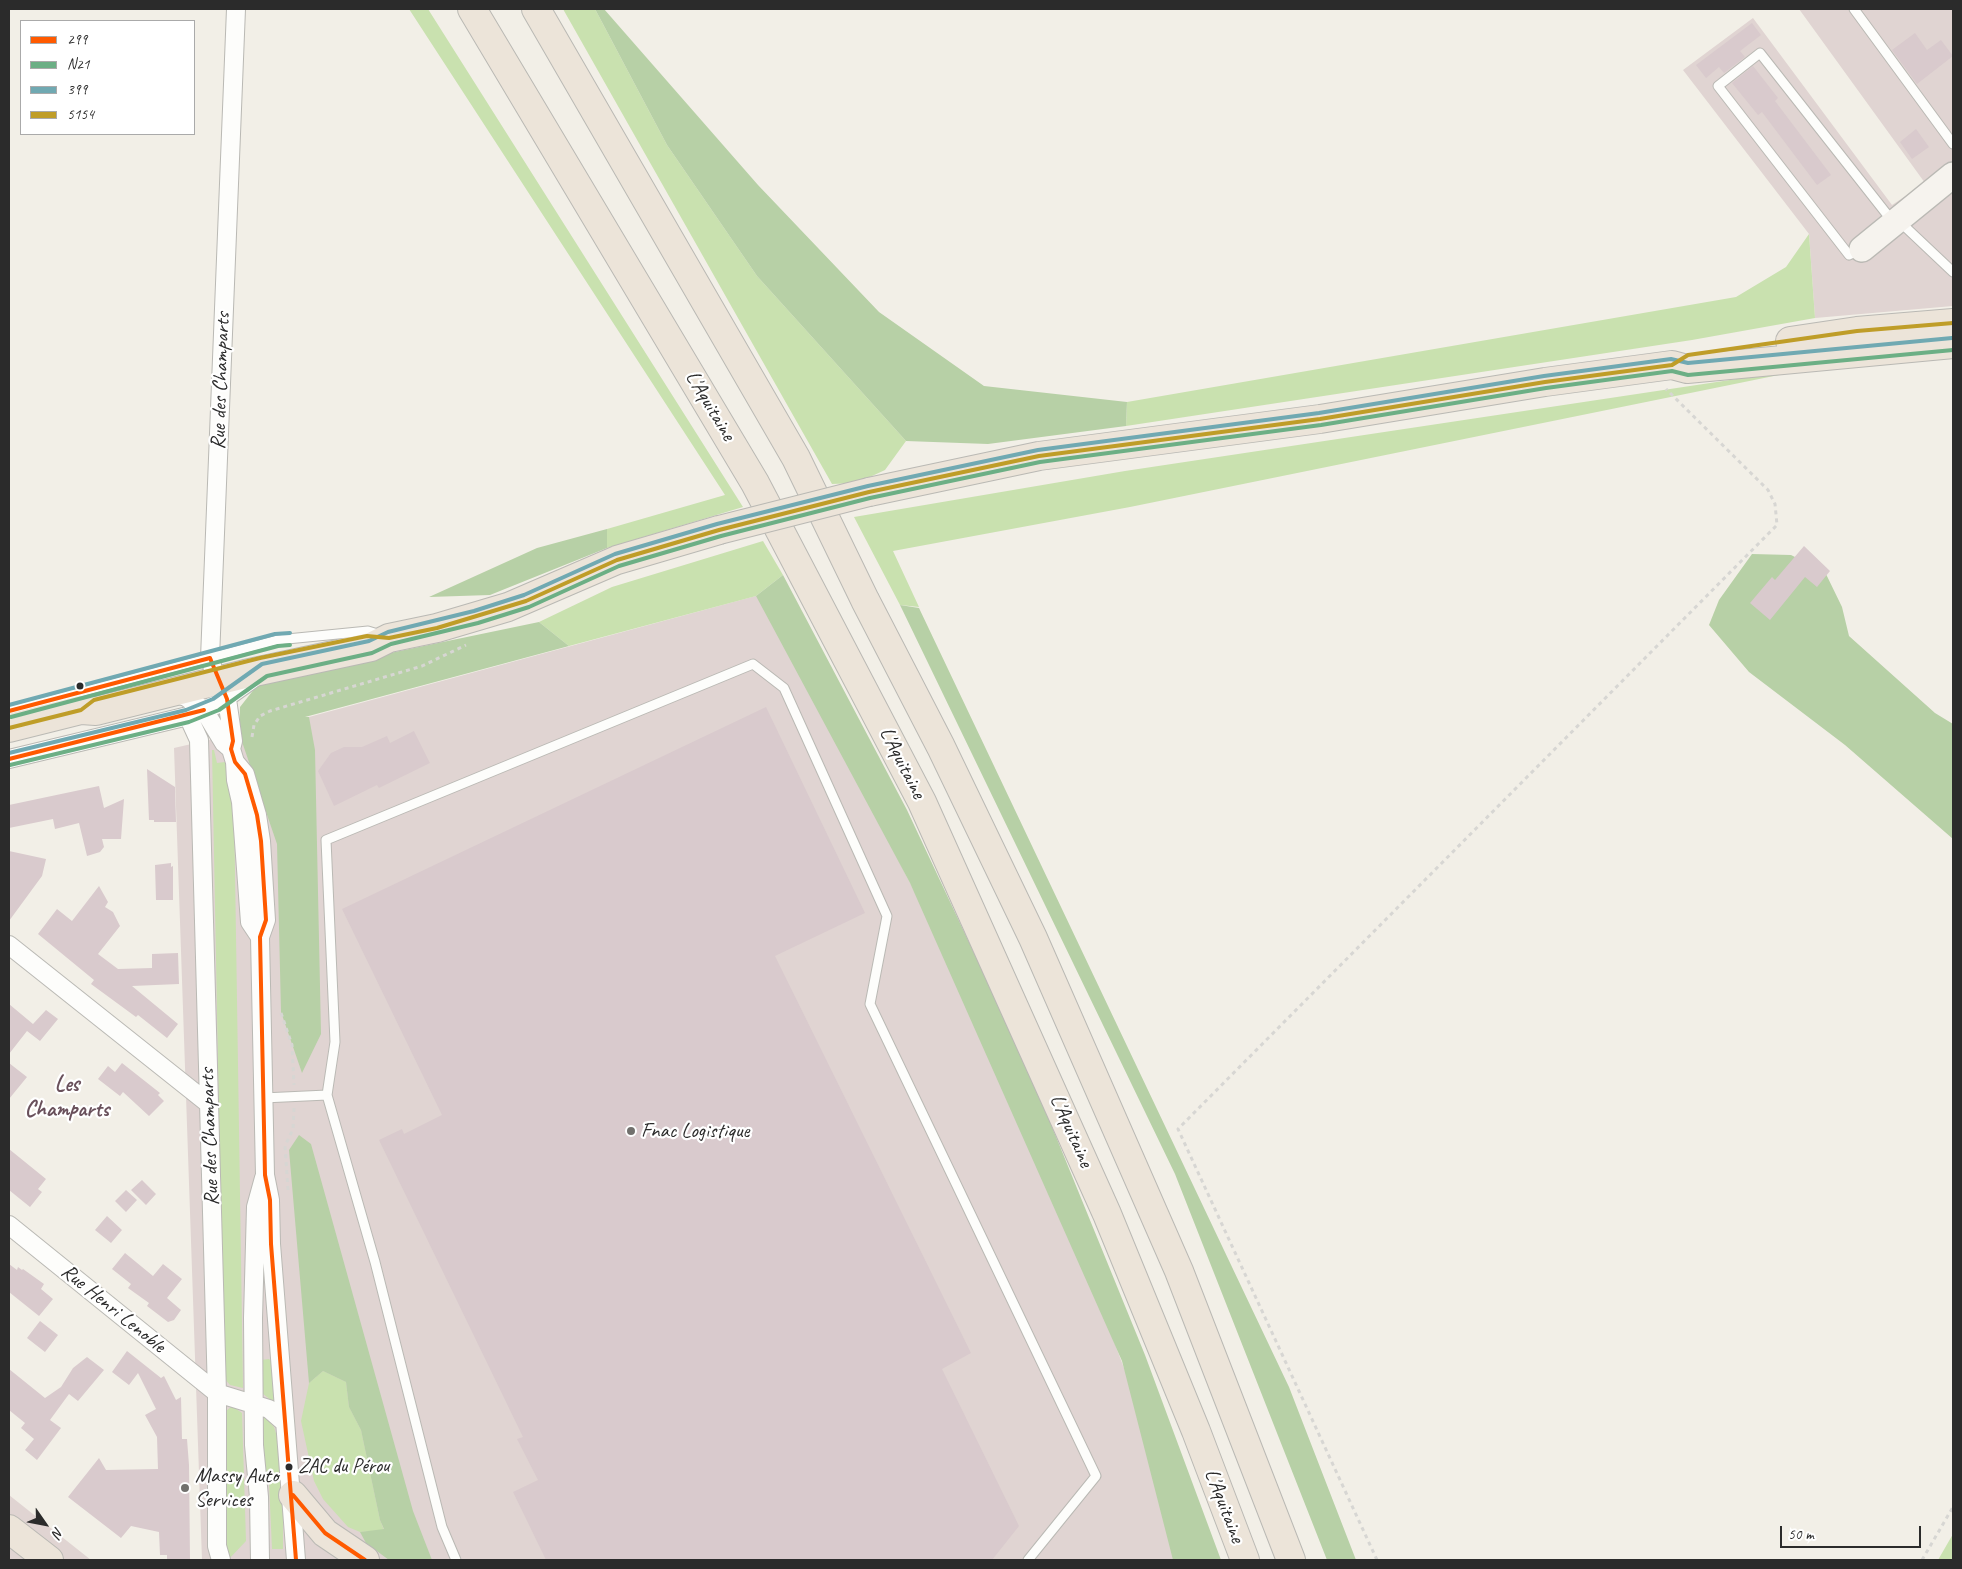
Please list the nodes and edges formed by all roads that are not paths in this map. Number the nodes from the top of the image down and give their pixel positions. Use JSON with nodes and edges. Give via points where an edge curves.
{"nodes":[{"id":1,"x":236,"y":9,"type":"edge"},
{"id":2,"x":472,"y":9,"type":"edge"},
{"id":3,"x":536,"y":9,"type":"edge"},
{"id":4,"x":1854,"y":9,"type":"edge"},
{"id":5,"x":1953,"y":144,"type":"edge"},
{"id":6,"x":1953,"y":175,"type":"edge"},
{"id":7,"x":1897,"y":222,"type":"junction"},
{"id":8,"x":1862,"y":249,"type":"joint"},
{"id":9,"x":1953,"y":272,"type":"edge"},
{"id":10,"x":1953,"y":323,"type":"edge"},
{"id":11,"x":1953,"y":344,"type":"edge"},
{"id":12,"x":1663,"y":366,"type":"junction"},
{"id":13,"x":389,"y":638,"type":"junction"},
{"id":14,"x":217,"y":676,"type":"junction"},
{"id":15,"x":172,"y":692,"type":"junction"},
{"id":16,"x":81,"y":710,"type":"junction"},
{"id":17,"x":9,"y":711,"type":"edge"},
{"id":18,"x":196,"y":713,"type":"junction"},
{"id":19,"x":9,"y":728,"type":"edge"},
{"id":20,"x":233,"y":755,"type":"junction"},
{"id":21,"x":9,"y":759,"type":"edge"},
{"id":22,"x":9,"y":944,"type":"edge"},
{"id":23,"x":327,"y":1095,"type":"junction"},
{"id":24,"x":263,"y":1098,"type":"junction"},
{"id":25,"x":208,"y":1104,"type":"junction"},
{"id":26,"x":265,"y":1176,"type":"junction"},
{"id":27,"x":9,"y":1225,"type":"edge"},
{"id":28,"x":217,"y":1393,"type":"junction"},
{"id":29,"x":254,"y":1404,"type":"junction"},
{"id":30,"x":284,"y":1422,"type":"junction"},
{"id":31,"x":292,"y":1495,"type":"junction"},
{"id":32,"x":9,"y":1529,"type":"edge"},
{"id":33,"x":49,"y":1560,"type":"edge"},
{"id":34,"x":221,"y":1560,"type":"edge"},
{"id":35,"x":260,"y":1560,"type":"edge"},
{"id":36,"x":296,"y":1560,"type":"edge"},
{"id":37,"x":365,"y":1560,"type":"edge"},
{"id":38,"x":456,"y":1560,"type":"edge"},
{"id":39,"x":1028,"y":1560,"type":"edge"},
{"id":40,"x":1245,"y":1560,"type":"edge"},
{"id":41,"x":1291,"y":1560,"type":"edge"}],
"edges":[{"from":1,"to":14,"type":"street","name":"Rue des Champarts"},
{"from":2,"to":40,"type":"main road","name":"L'Aquitaine","via":[[755,483],[922,802],[1107,1214]]},
{"from":3,"to":41,"type":"main road","name":"L'Aquitaine","via":[[796,458],[941,748],[1032,938],[1179,1271]]},
{"from":4,"to":5,"type":"lane"},
{"from":6,"to":7,"type":"street"},
{"from":7,"to":8,"type":"street"},
{"from":7,"to":8,"type":"lane","via":[[1760,54],[1718,86],[1849,255]]},
{"from":7,"to":9,"type":"lane"},
{"from":10,"to":12,"type":"main road","via":[[1857,331],[1688,355]]},
{"from":11,"to":12,"type":"main road","via":[[1687,369]]},
{"from":12,"to":13,"type":"main road","bridge":true,"via":[[1320,419],[1039,456],[869,492],[616,560],[508,607]]},
{"from":13,"to":14,"type":"main road","via":[[371,647],[264,670]]},
{"from":13,"to":14,"type":"main road","via":[[367,636]]},
{"from":14,"to":15,"type":"main road"},
{"from":14,"to":16,"type":"main road","via":[[94,700]]},
{"from":14,"to":17,"type":"lane"},
{"from":14,"to":18,"type":"street"},
{"from":14,"to":20,"type":"street","name":"Rue des Champarts","via":[[233,741]]},
{"from":15,"to":16,"type":"main road","via":[[96,711]]},
{"from":15,"to":18,"type":"street","name":"Rue des Champarts","via":[[186,697]]},
{"from":16,"to":19,"type":"main road"},
{"from":18,"to":20,"type":"street","name":"Rue des Champarts"},
{"from":18,"to":21,"type":"street"},
{"from":18,"to":25,"type":"street","name":"Rue des Champarts"},
{"from":20,"to":24,"type":"street","name":"Rue des Champarts","via":[[248,782],[262,841],[266,920],[260,937]]},
{"from":22,"to":25,"type":"street"},
{"from":23,"to":24,"type":"lane"},
{"from":23,"to":38,"type":"lane","via":[[375,1262],[442,1527]]},
{"from":23,"to":39,"type":"lane","via":[[335,1042],[326,840],[753,664],[784,688],[887,916],[870,1004],[1096,1476]]},
{"from":24,"to":26,"type":"street","name":"Rue des Champarts"},
{"from":25,"to":28,"type":"street","name":"Rue des Champarts"},
{"from":26,"to":29,"type":"street","name":"Rue des Champarts","via":[[256,1207]]},
{"from":26,"to":30,"type":"street","name":"Rue des Champarts","via":[[270,1200]]},
{"from":27,"to":28,"type":"street","name":"Rue Henri Lenoble"},
{"from":28,"to":29,"type":"street"},
{"from":28,"to":34,"type":"street","name":"Rue des Champarts","via":[[216,1546]]},
{"from":29,"to":30,"type":"street","via":[[269,1409]]},
{"from":29,"to":35,"type":"street","name":"Rue des Champarts"},
{"from":30,"to":31,"type":"street","name":"Rue des Champarts"},
{"from":31,"to":36,"type":"street","name":"Rue des Champarts"},
{"from":31,"to":37,"type":"main road","via":[[325,1533]]},
{"from":32,"to":33,"type":"main road"}]}
